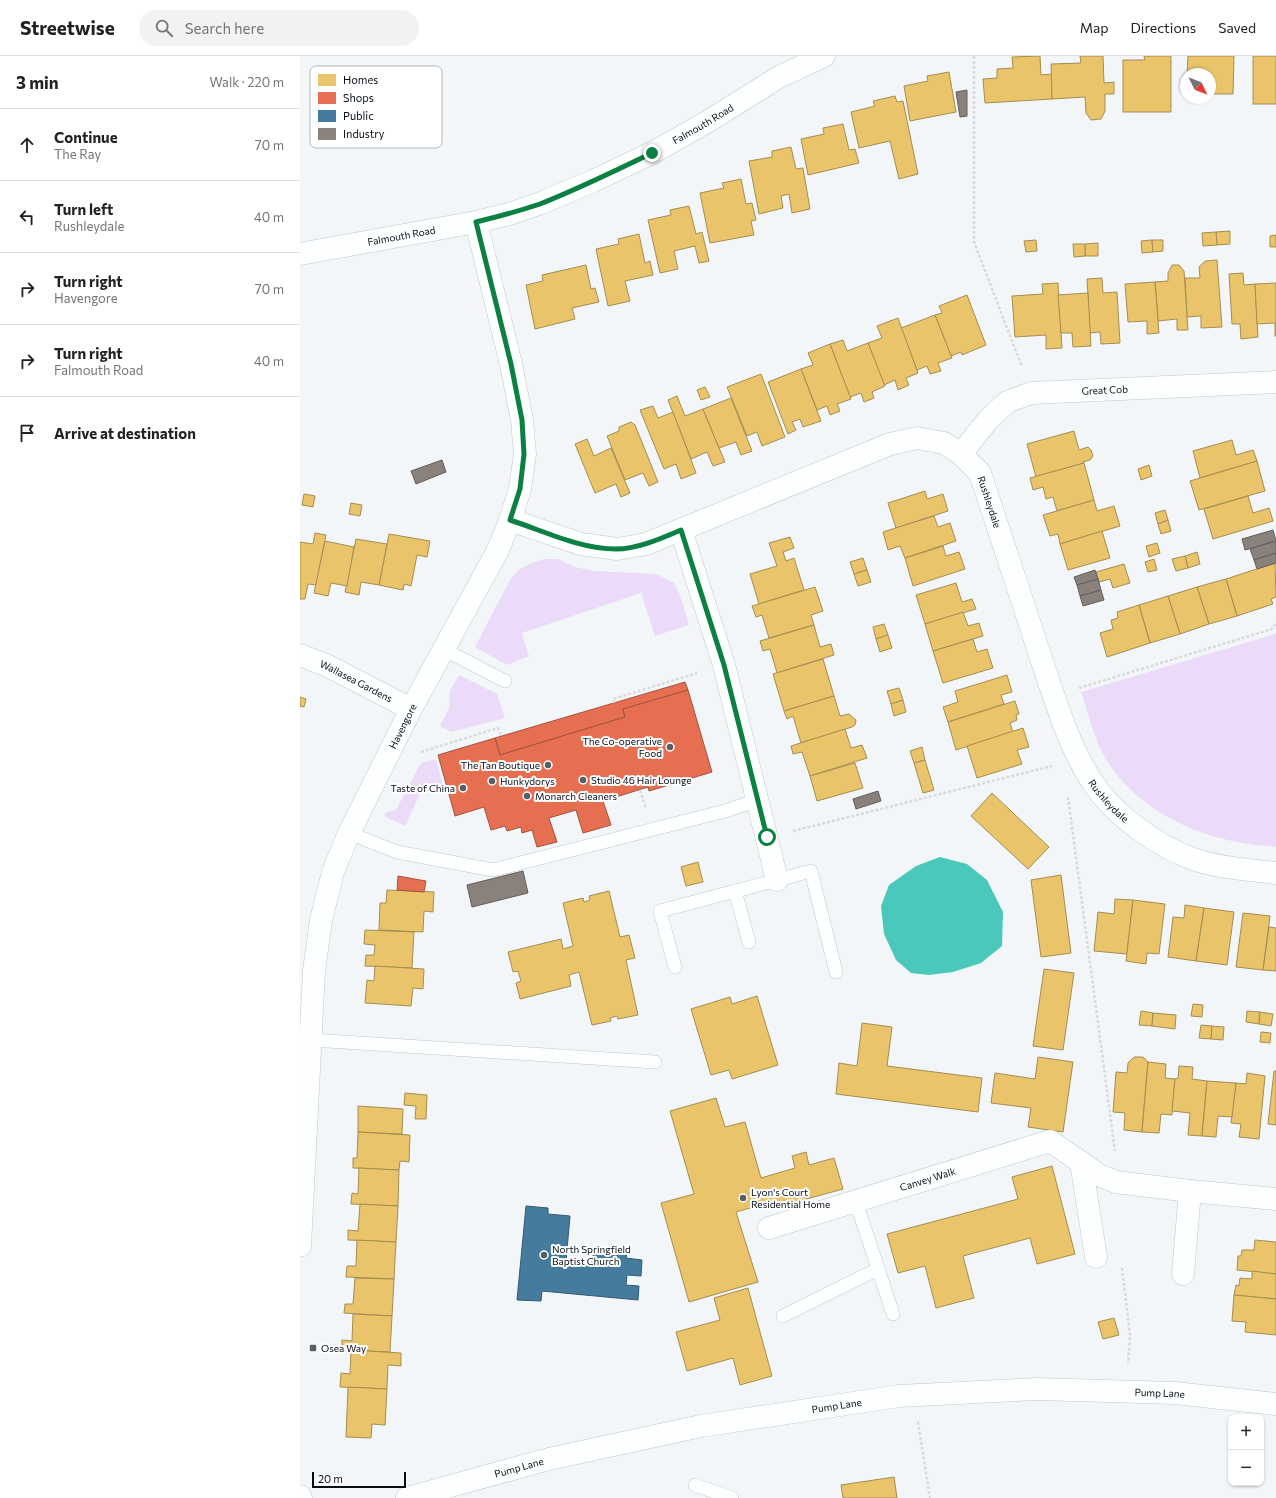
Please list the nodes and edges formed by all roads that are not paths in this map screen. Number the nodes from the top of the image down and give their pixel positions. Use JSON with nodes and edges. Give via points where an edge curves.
{"nodes":[{"id":1,"x":824,"y":56,"type":"edge"},
{"id":2,"x":476,"y":222,"type":"junction"},
{"id":3,"x":300,"y":254,"type":"edge"},
{"id":4,"x":1275,"y":386,"type":"edge"},
{"id":5,"x":961,"y":454,"type":"junction"},
{"id":6,"x":510,"y":520,"type":"junction"},
{"id":7,"x":681,"y":530,"type":"junction"},
{"id":8,"x":444,"y":649,"type":"junction"},
{"id":9,"x":300,"y":655,"type":"edge"},
{"id":10,"x":505,"y":681,"type":"dead end"},
{"id":11,"x":411,"y":710,"type":"junction"},
{"id":12,"x":758,"y":800,"type":"junction"},
{"id":13,"x":349,"y":833,"type":"junction"},
{"id":14,"x":1276,"y":873,"type":"edge"},
{"id":15,"x":777,"y":880,"type":"junction"},
{"id":16,"x":735,"y":891,"type":"junction"},
{"id":17,"x":749,"y":942,"type":"dead end"},
{"id":18,"x":675,"y":966,"type":"dead end"},
{"id":19,"x":836,"y":972,"type":"dead end"},
{"id":20,"x":312,"y":1040,"type":"junction"},
{"id":21,"x":655,"y":1062,"type":"dead end"},
{"id":22,"x":1081,"y":1162,"type":"junction"},
{"id":23,"x":1190,"y":1191,"type":"junction"},
{"id":24,"x":1276,"y":1199,"type":"edge"},
{"id":25,"x":856,"y":1202,"type":"junction"},
{"id":26,"x":769,"y":1228,"type":"dead end"},
{"id":27,"x":300,"y":1244,"type":"edge"},
{"id":28,"x":1096,"y":1257,"type":"dead end"},
{"id":29,"x":878,"y":1269,"type":"junction"},
{"id":30,"x":1183,"y":1274,"type":"dead end"},
{"id":31,"x":893,"y":1314,"type":"dead end"},
{"id":32,"x":783,"y":1316,"type":"dead end"},
{"id":33,"x":1276,"y":1404,"type":"edge"},
{"id":34,"x":695,"y":1485,"type":"dead end"},
{"id":35,"x":407,"y":1498,"type":"edge"},
{"id":36,"x":732,"y":1498,"type":"edge"}],
"edges":[{"from":1,"to":2,"type":"street","name":"Falmouth Road","via":[[779,77],[708,122],[593,182],[509,214]]},
{"from":2,"to":3,"type":"street","name":"Falmouth Road"},
{"from":2,"to":6,"type":"street","name":"Havengore","via":[[522,420],[524,454],[520,489]]},
{"from":4,"to":5,"type":"street","name":"Great Cob","via":[[1031,393],[1006,402]]},
{"from":5,"to":7,"type":"street","name":"Rushleydale","via":[[944,443],[917,438],[890,444]]},
{"from":5,"to":14,"type":"street","name":"Rushleydale","via":[[980,473],[1054,696],[1078,758],[1093,784],[1113,807],[1165,846],[1192,858],[1224,867]]},
{"from":6,"to":7,"type":"street","name":"Rushleydale","via":[[581,544],[617,549],[646,544]]},
{"from":6,"to":8,"type":"street","name":"Havengore","via":[[498,550]]},
{"from":7,"to":12,"type":"street","via":[[724,665]]},
{"from":8,"to":10,"type":"lane"},
{"from":8,"to":11,"type":"street","name":"Havengore"},
{"from":9,"to":11,"type":"street","name":"Wallasea Gardens","via":[[328,666]]},
{"from":11,"to":13,"type":"street","name":"Havengore"},
{"from":12,"to":13,"type":"lane","via":[[725,811],[493,870],[397,852]]},
{"from":12,"to":15,"type":"street"},
{"from":13,"to":20,"type":"street","name":"Havengore","via":[[333,872],[321,920],[314,971]]},
{"from":15,"to":16,"type":"lane"},
{"from":15,"to":19,"type":"lane","via":[[811,870]]},
{"from":16,"to":17,"type":"lane"},
{"from":16,"to":18,"type":"lane","via":[[660,911]]},
{"from":20,"to":21,"type":"lane"},
{"from":20,"to":27,"type":"street","name":"Havengore","via":[[307,1090]]},
{"from":22,"to":23,"type":"street","name":"Canvey Walk","via":[[1116,1182]]},
{"from":22,"to":25,"type":"street","name":"Canvey Walk","via":[[1050,1141]]},
{"from":22,"to":28,"type":"street"},
{"from":23,"to":24,"type":"street","name":"Canvey Walk"},
{"from":23,"to":30,"type":"street"},
{"from":25,"to":26,"type":"street","name":"Canvey Walk"},
{"from":25,"to":29,"type":"lane"},
{"from":29,"to":31,"type":"lane"},
{"from":29,"to":32,"type":"lane"},
{"from":33,"to":35,"type":"street","name":"Pump Lane","via":[[1175,1393],[1037,1389],[900,1396],[701,1426],[549,1458]]},
{"from":34,"to":36,"type":"lane"}]}
